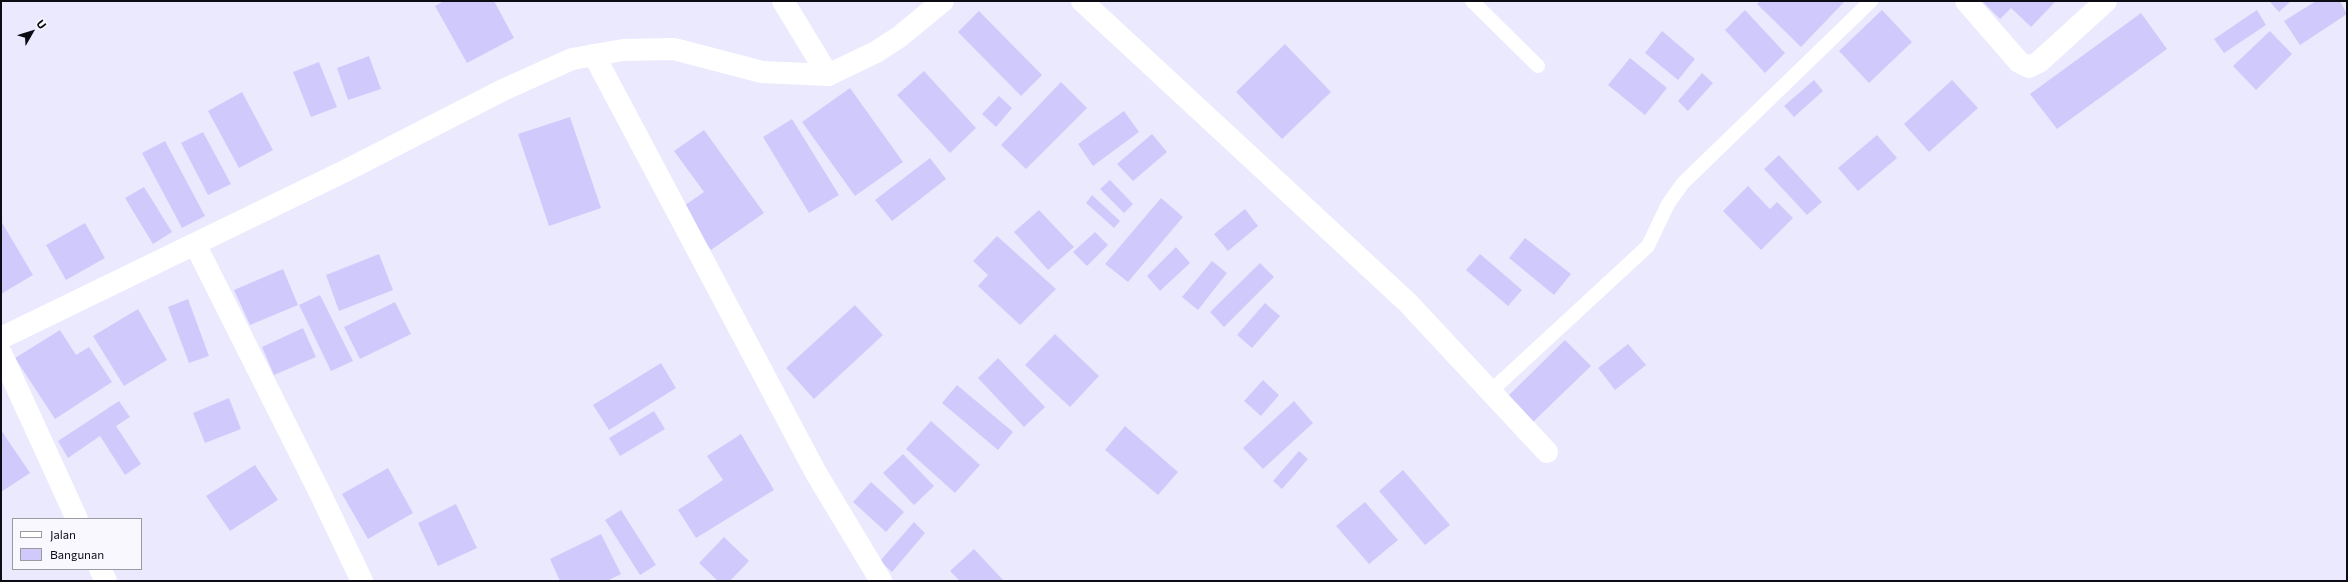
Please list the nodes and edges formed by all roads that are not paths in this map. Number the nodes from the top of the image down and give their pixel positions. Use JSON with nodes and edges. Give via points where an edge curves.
{"nodes":[{"id":1,"x":783,"y":1,"type":"edge"},
{"id":2,"x":942,"y":1,"type":"edge"},
{"id":3,"x":1082,"y":1,"type":"edge"},
{"id":4,"x":1472,"y":1,"type":"edge"},
{"id":5,"x":1871,"y":1,"type":"edge"},
{"id":6,"x":1966,"y":1,"type":"edge"},
{"id":7,"x":2106,"y":1,"type":"edge"},
{"id":8,"x":594,"y":55,"type":"junction"},
{"id":9,"x":1538,"y":66,"type":"dead end"},
{"id":10,"x":828,"y":75,"type":"junction"},
{"id":11,"x":195,"y":244,"type":"junction"},
{"id":12,"x":1,"y":338,"type":"edge"},
{"id":13,"x":1,"y":353,"type":"edge"},
{"id":14,"x":1491,"y":391,"type":"junction"},
{"id":15,"x":1547,"y":452,"type":"dead end"},
{"id":16,"x":76,"y":518,"type":"edge"},
{"id":17,"x":100,"y":570,"type":"edge"},
{"id":18,"x":106,"y":581,"type":"edge"},
{"id":19,"x":362,"y":581,"type":"edge"},
{"id":20,"x":881,"y":581,"type":"edge"}],
"edges":[{"from":1,"to":10,"type":"street"},
{"from":2,"to":10,"type":"street","via":[[900,37],[876,52]]},
{"from":3,"to":14,"type":"street","via":[[1408,303]]},
{"from":4,"to":9,"type":"lane"},
{"from":5,"to":14,"type":"lane","via":[[1683,183],[1668,204],[1648,246]]},
{"from":6,"to":7,"type":"street","via":[[2019,62],[2029,67],[2039,62]]},
{"from":8,"to":10,"type":"street","via":[[623,50],[674,49],[762,72]]},
{"from":8,"to":11,"type":"street","via":[[572,59],[503,90],[348,170]]},
{"from":8,"to":20,"type":"street","via":[[816,473]]},
{"from":11,"to":12,"type":"street"},
{"from":11,"to":19,"type":"street"},
{"from":13,"to":16,"type":"street"},
{"from":14,"to":15,"type":"street"},
{"from":17,"to":18,"type":"street"}]}
